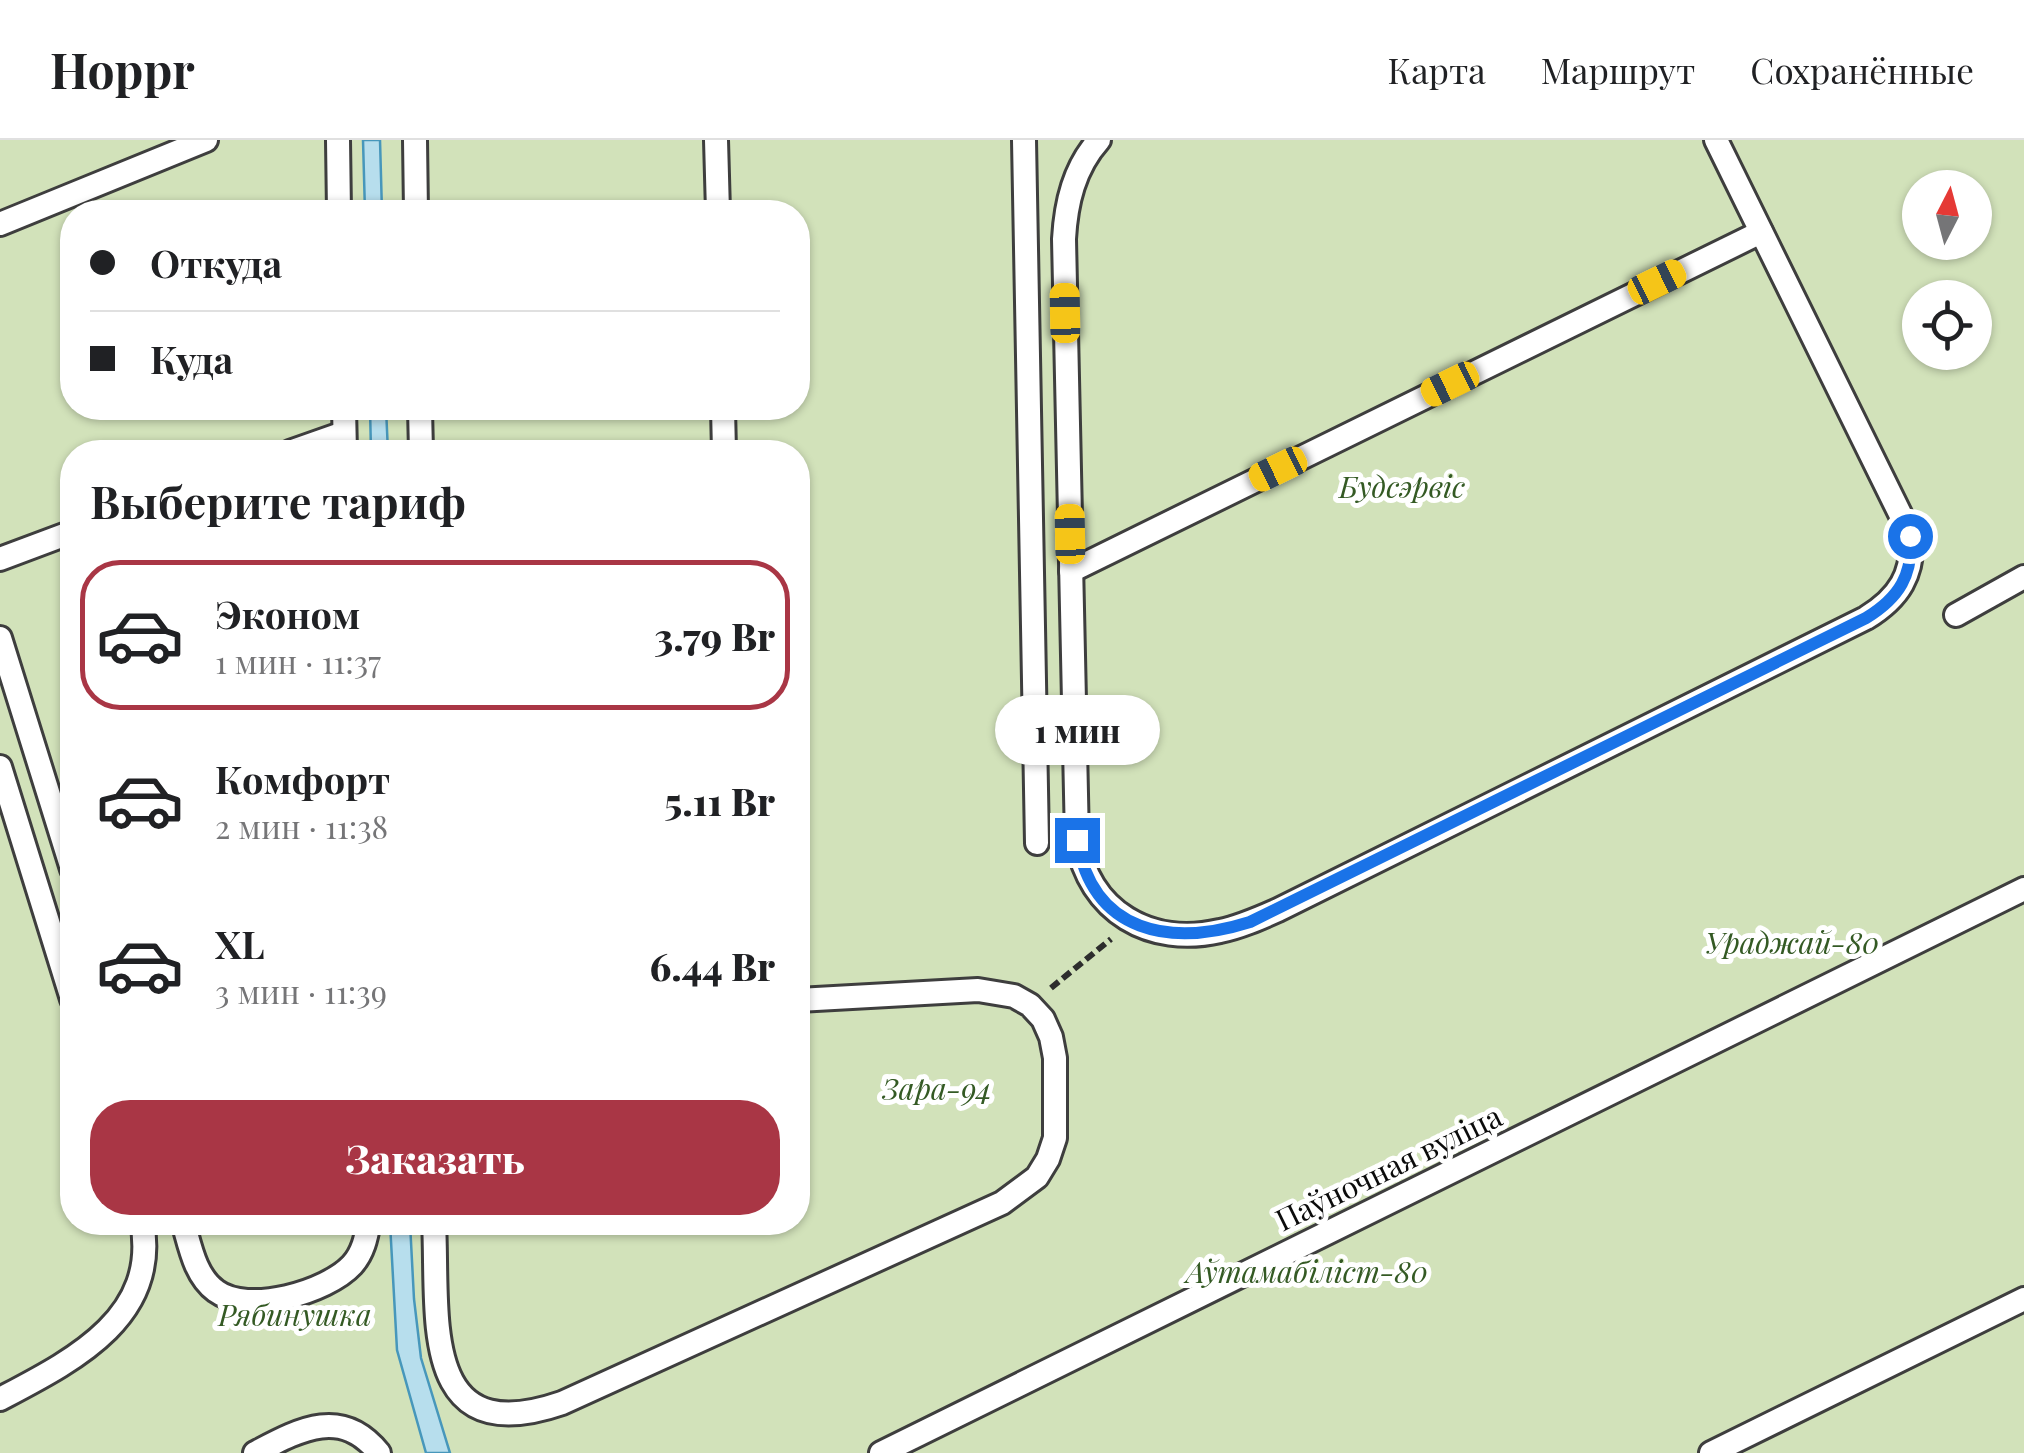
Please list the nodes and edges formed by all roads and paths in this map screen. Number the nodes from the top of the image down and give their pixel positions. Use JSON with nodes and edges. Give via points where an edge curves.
{"nodes":[{"id":1,"x":206,"y":140,"type":"edge"},
{"id":2,"x":338,"y":140,"type":"edge"},
{"id":3,"x":414,"y":140,"type":"edge"},
{"id":4,"x":716,"y":140,"type":"edge"},
{"id":5,"x":1024,"y":140,"type":"edge"},
{"id":6,"x":1098,"y":140,"type":"edge"},
{"id":7,"x":1716,"y":140,"type":"edge"},
{"id":8,"x":340,"y":200,"type":"edge"},
{"id":9,"x":416,"y":200,"type":"edge"},
{"id":10,"x":718,"y":200,"type":"edge"},
{"id":11,"x":0,"y":224,"type":"edge"},
{"id":12,"x":1760,"y":232,"type":"junction"},
{"id":13,"x":60,"y":536,"type":"edge"},
{"id":14,"x":0,"y":559,"type":"edge"},
{"id":15,"x":1070,"y":570,"type":"junction"},
{"id":16,"x":2024,"y":578,"type":"edge"},
{"id":17,"x":1956,"y":614,"type":"dead end"},
{"id":18,"x":0,"y":638,"type":"edge"},
{"id":19,"x":0,"y":767,"type":"edge"},
{"id":20,"x":60,"y":830,"type":"edge"},
{"id":21,"x":1037,"y":843,"type":"dead end"},
{"id":22,"x":2024,"y":889,"type":"edge"},
{"id":23,"x":1132,"y":922,"type":"junction"},
{"id":24,"x":60,"y":960,"type":"edge"},
{"id":25,"x":810,"y":999,"type":"edge"},
{"id":26,"x":1030,"y":1004,"type":"junction"},
{"id":27,"x":143,"y":1235,"type":"edge"},
{"id":28,"x":187,"y":1235,"type":"edge"},
{"id":29,"x":365,"y":1235,"type":"edge"},
{"id":30,"x":435,"y":1235,"type":"edge"},
{"id":31,"x":2024,"y":1299,"type":"edge"},
{"id":32,"x":0,"y":1400,"type":"edge"},
{"id":33,"x":255,"y":1453,"type":"edge"},
{"id":34,"x":380,"y":1453,"type":"edge"},
{"id":35,"x":881,"y":1453,"type":"edge"},
{"id":36,"x":1711,"y":1453,"type":"edge"}],
"edges":[{"from":1,"to":11,"type":"lane"},
{"from":2,"to":8,"type":"lane"},
{"from":3,"to":9,"type":"lane"},
{"from":4,"to":10,"type":"lane"},
{"from":5,"to":21,"type":"lane"},
{"from":6,"to":15,"type":"lane","via":[[1071,190],[1064,239]]},
{"from":7,"to":12,"type":"lane"},
{"from":12,"to":15,"type":"lane"},
{"from":12,"to":23,"type":"lane","via":[[1910,536],[1908,575],[1898,592],[1866,618],[1278,910],[1192,936]]},
{"from":13,"to":14,"type":"lane"},
{"from":15,"to":23,"type":"lane","via":[[1077,840],[1092,885]]},
{"from":16,"to":17,"type":"lane"},
{"from":18,"to":20,"type":"lane"},
{"from":19,"to":24,"type":"lane"},
{"from":22,"to":35,"type":"lane","name":"Паўночная вуліца"},
{"from":23,"to":26,"type":"path"},
{"from":25,"to":26,"type":"lane","via":[[978,990]]},
{"from":26,"to":30,"type":"lane","via":[[1051,1037],[1057,1117],[1048,1159],[1022,1192],[539,1412],[516,1418],[474,1411],[449,1385],[440,1351]]},
{"from":27,"to":32,"type":"lane","via":[[145,1265],[127,1307],[79,1352]]},
{"from":28,"to":29,"type":"lane","via":[[204,1280],[216,1292],[250,1304],[285,1298],[345,1272]]},
{"from":31,"to":36,"type":"lane"},
{"from":33,"to":34,"type":"lane","via":[[328,1426],[347,1428]]}]}
